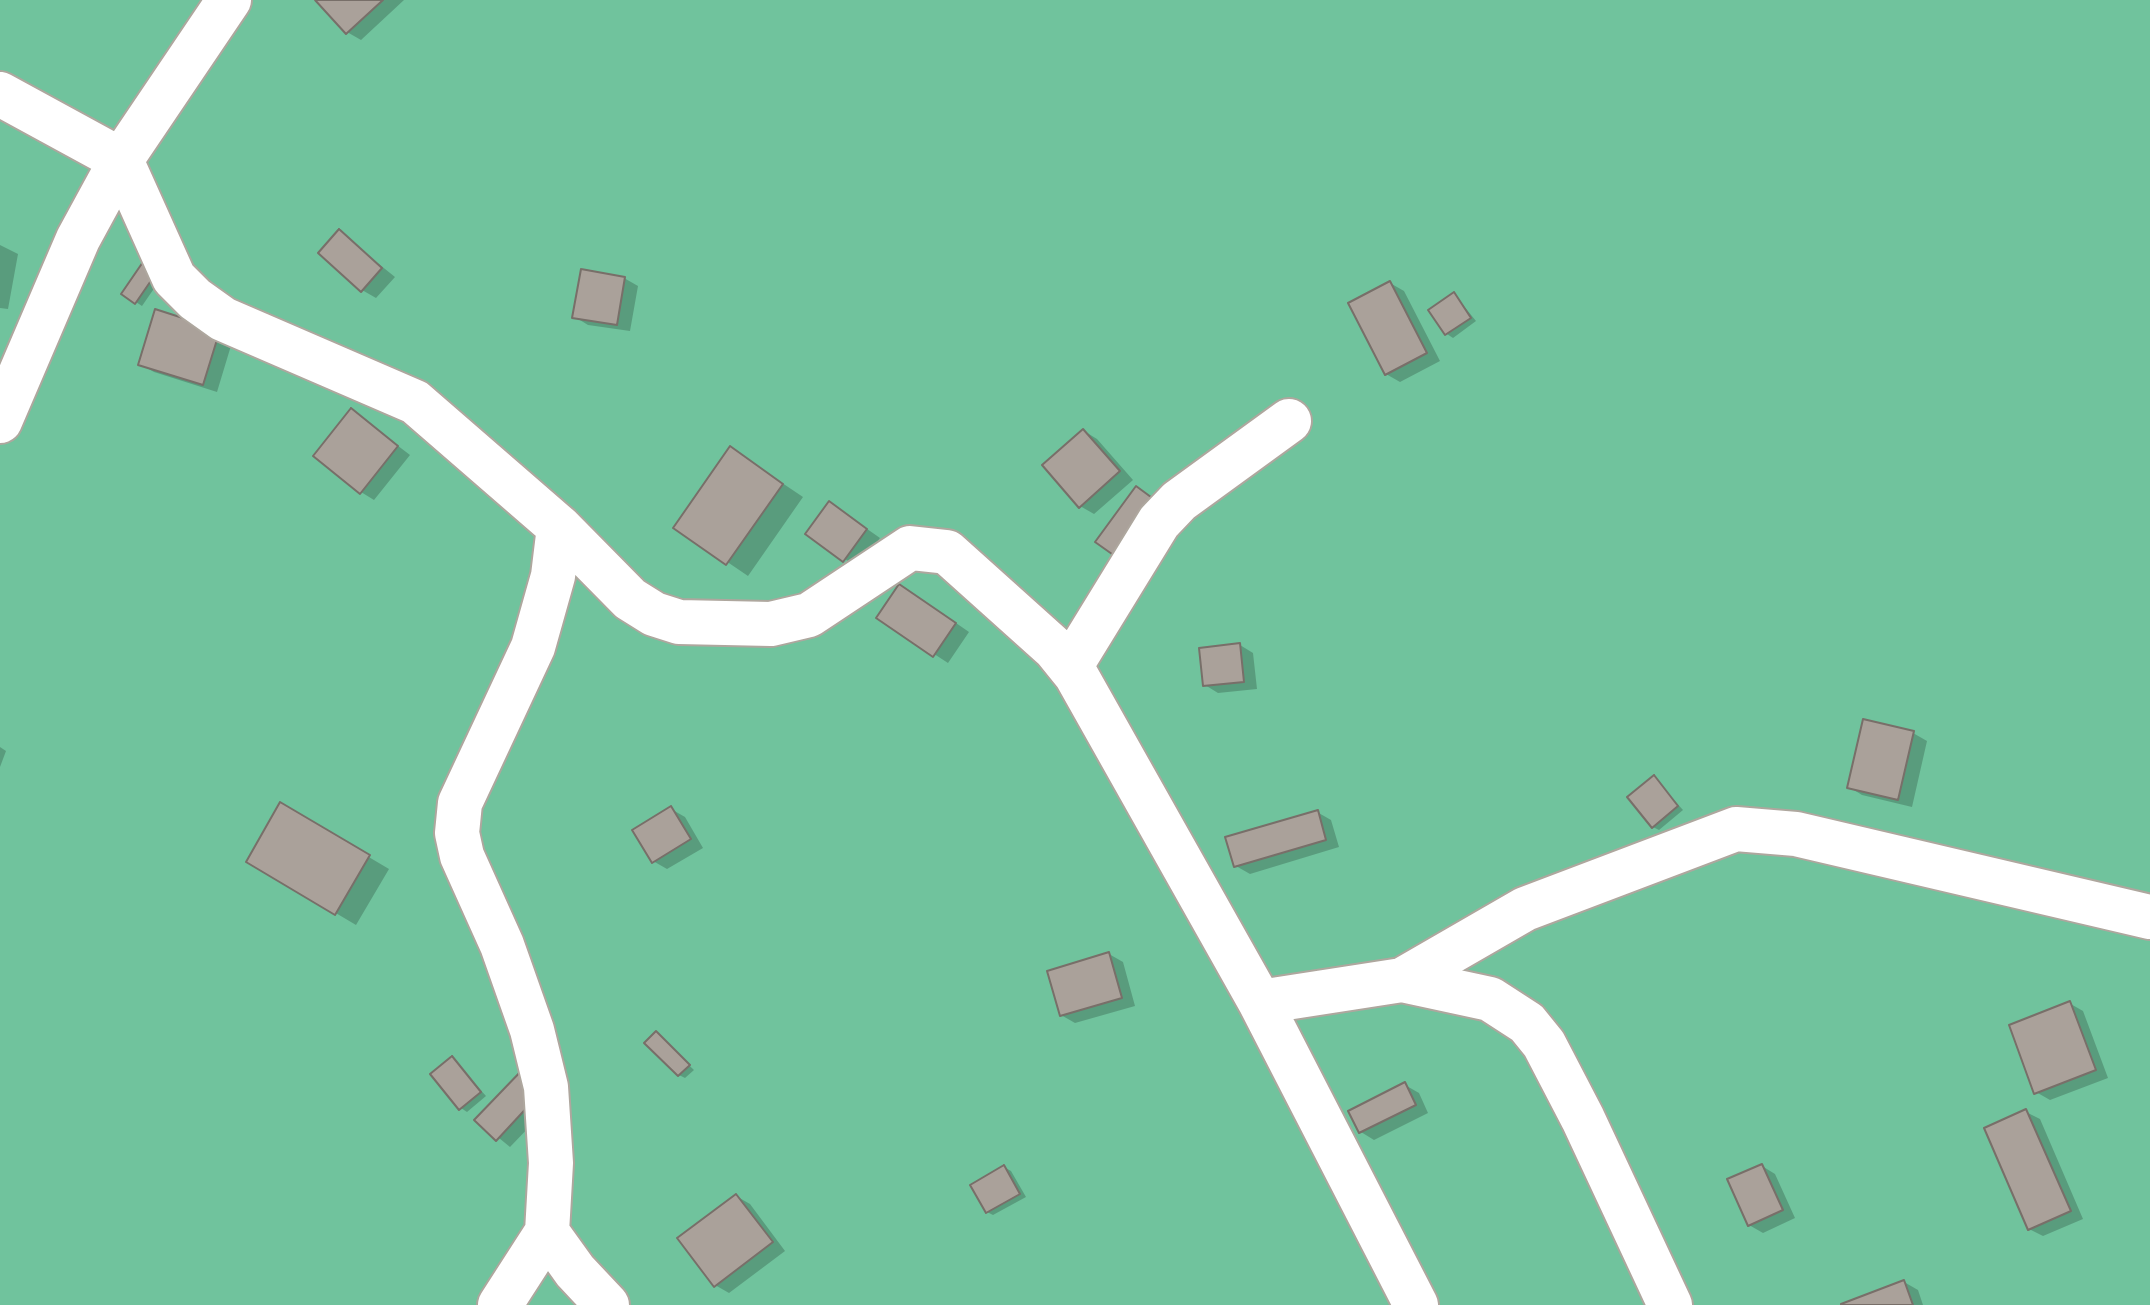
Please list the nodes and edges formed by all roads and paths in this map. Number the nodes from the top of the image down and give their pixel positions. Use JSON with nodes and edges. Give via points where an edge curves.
{"nodes":[{"id":1,"x":229,"y":0,"type":"edge"},
{"id":2,"x":0,"y":94,"type":"edge"},
{"id":3,"x":121,"y":160,"type":"junction"},
{"id":4,"x":0,"y":421,"type":"edge"},
{"id":5,"x":1289,"y":421,"type":"dead end"},
{"id":6,"x":559,"y":527,"type":"junction"},
{"id":7,"x":1070,"y":667,"type":"junction"},
{"id":8,"x":2150,"y":917,"type":"edge"},
{"id":9,"x":1402,"y":980,"type":"junction"},
{"id":10,"x":1260,"y":1002,"type":"junction"},
{"id":11,"x":547,"y":1232,"type":"junction"},
{"id":12,"x":500,"y":1305,"type":"edge"},
{"id":13,"x":607,"y":1305,"type":"edge"},
{"id":14,"x":1416,"y":1305,"type":"edge"},
{"id":15,"x":1670,"y":1305,"type":"edge"}],
"edges":[{"from":1,"to":3,"type":"street"},
{"from":2,"to":3,"type":"street"},
{"from":3,"to":4,"type":"street","via":[[78,239]]},
{"from":3,"to":6,"type":"street","via":[[174,278],[195,299],[223,319],[415,402]]},
{"from":5,"to":7,"type":"street","via":[[1179,501],[1159,522]]},
{"from":6,"to":7,"type":"street","via":[[630,599],[679,622],[771,624],[809,615],[910,548],[947,552]]},
{"from":6,"to":11,"type":"street","via":[[553,576],[533,647],[460,803],[457,833],[532,1030],[546,1087],[551,1163]]},
{"from":7,"to":10,"type":"street"},
{"from":8,"to":9,"type":"street","via":[[1796,834],[1736,829],[1525,909]]},
{"from":9,"to":10,"type":"street"},
{"from":9,"to":15,"type":"street","via":[[1490,999],[1527,1023],[1544,1044],[1583,1119]]},
{"from":10,"to":14,"type":"street"},
{"from":11,"to":12,"type":"street"},
{"from":11,"to":13,"type":"street"}]}
